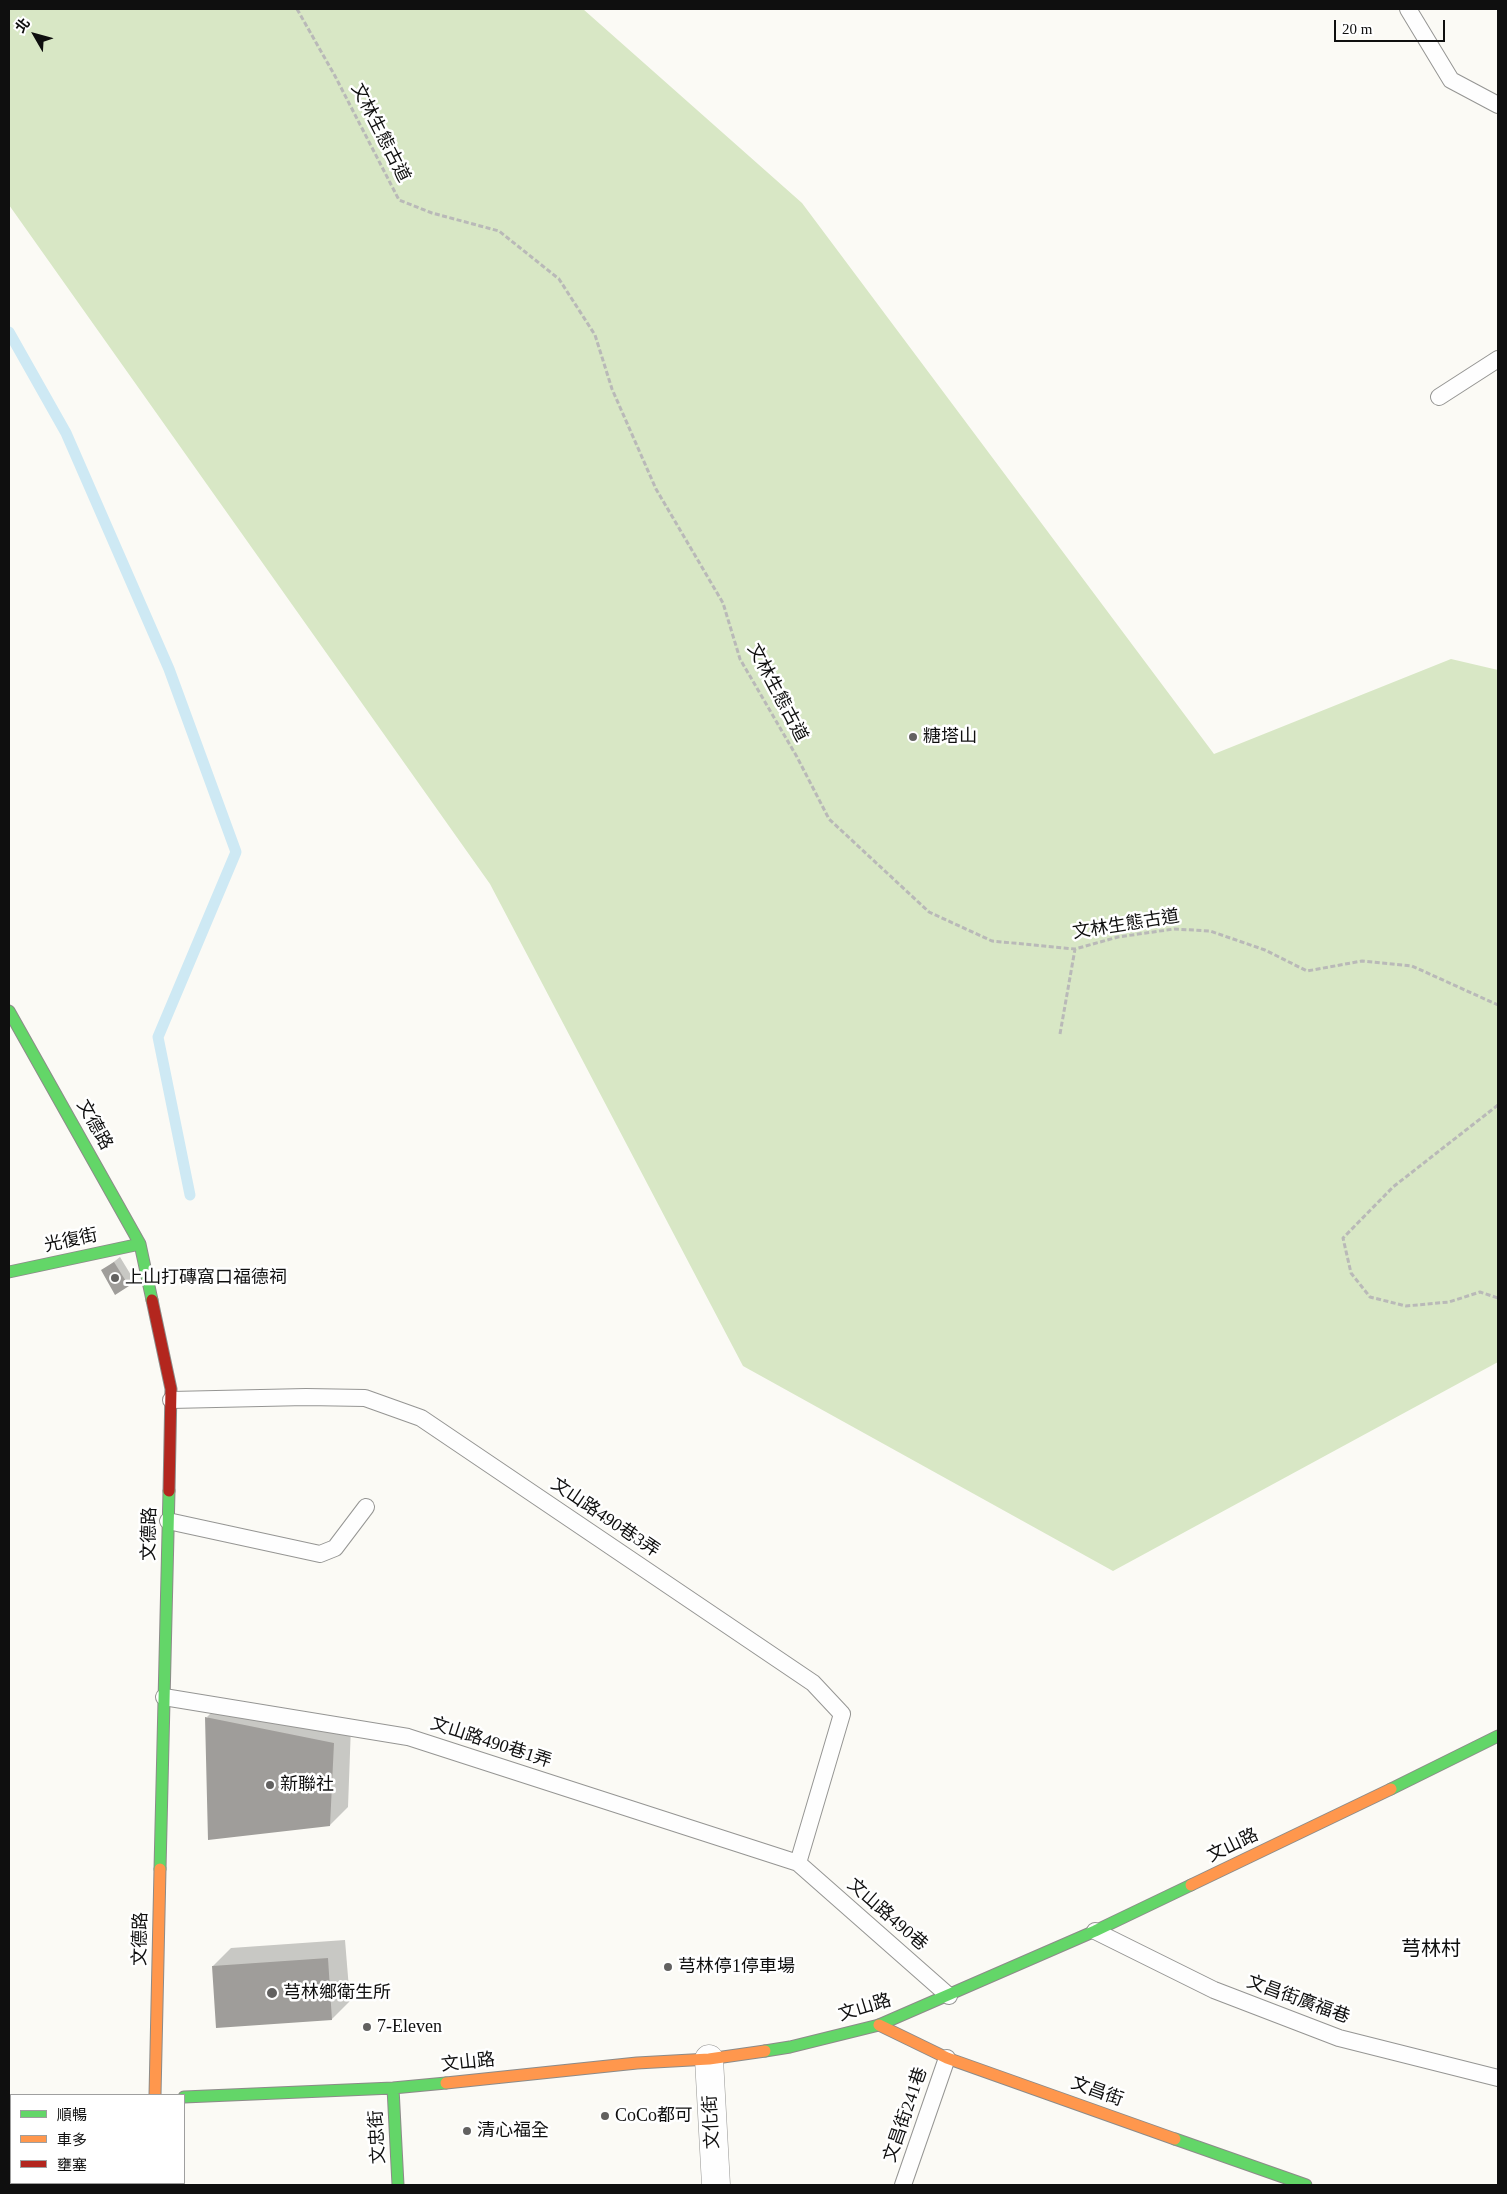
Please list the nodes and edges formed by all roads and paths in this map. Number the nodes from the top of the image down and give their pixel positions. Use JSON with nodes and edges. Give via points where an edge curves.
{"nodes":[{"id":1,"x":297,"y":9,"type":"edge"},
{"id":2,"x":1408,"y":9,"type":"edge"},
{"id":3,"x":1498,"y":105,"type":"edge"},
{"id":4,"x":1498,"y":359,"type":"edge"},
{"id":5,"x":1439,"y":397,"type":"dead end"},
{"id":6,"x":1075,"y":949,"type":"junction"},
{"id":7,"x":1498,"y":1005,"type":"edge"},
{"id":8,"x":9,"y":1011,"type":"edge"},
{"id":9,"x":1060,"y":1034,"type":"dead end"},
{"id":10,"x":1498,"y":1105,"type":"edge"},
{"id":11,"x":140,"y":1244,"type":"junction"},
{"id":12,"x":9,"y":1272,"type":"edge"},
{"id":13,"x":1498,"y":1298,"type":"edge"},
{"id":14,"x":171,"y":1400,"type":"junction"},
{"id":15,"x":366,"y":1507,"type":"dead end"},
{"id":16,"x":168,"y":1521,"type":"junction"},
{"id":17,"x":164,"y":1697,"type":"junction"},
{"id":18,"x":1498,"y":1736,"type":"edge"},
{"id":19,"x":798,"y":1863,"type":"junction"},
{"id":20,"x":1095,"y":1931,"type":"junction"},
{"id":21,"x":949,"y":1996,"type":"junction"},
{"id":22,"x":879,"y":2025,"type":"junction"},
{"id":23,"x":947,"y":2058,"type":"junction"},
{"id":24,"x":709,"y":2059,"type":"junction"},
{"id":25,"x":1498,"y":2078,"type":"edge"},
{"id":26,"x":393,"y":2088,"type":"junction"},
{"id":27,"x":155,"y":2094,"type":"edge"},
{"id":28,"x":185,"y":2098,"type":"edge"},
{"id":29,"x":398,"y":2185,"type":"edge"},
{"id":30,"x":716,"y":2185,"type":"edge"},
{"id":31,"x":903,"y":2185,"type":"edge"},
{"id":32,"x":1306,"y":2185,"type":"edge"}],
"edges":[{"from":1,"to":6,"type":"path","name":"文林生態古道","via":[[400,200],[432,214],[499,231],[559,279],[595,335],[612,389],[656,489],[723,603],[740,659],[828,819],[929,912],[992,942]]},
{"from":2,"to":3,"type":"lane","via":[[1451,80]]},
{"from":4,"to":5,"type":"lane"},
{"from":6,"to":7,"type":"path","name":"文林生態古道","via":[[1118,937],[1174,929],[1210,931],[1265,950],[1307,971],[1362,961],[1412,966]]},
{"from":6,"to":9,"type":"path"},
{"from":8,"to":11,"type":"main road","name":"文德路"},
{"from":10,"to":13,"type":"path","via":[[1393,1188],[1343,1238],[1351,1274],[1370,1297],[1406,1306],[1449,1302],[1480,1292]]},
{"from":11,"to":12,"type":"main road","name":"光復街"},
{"from":11,"to":14,"type":"main road","name":"文德路"},
{"from":14,"to":16,"type":"main road","name":"文德路"},
{"from":14,"to":19,"type":"lane","name":"文山路490巷3弄","via":[[364,1398],[421,1418],[813,1683],[842,1714]]},
{"from":15,"to":16,"type":"lane","via":[[336,1548],[320,1554]]},
{"from":16,"to":17,"type":"main road","name":"文德路"},
{"from":17,"to":19,"type":"lane","name":"文山路490巷1弄","via":[[408,1737]]},
{"from":17,"to":27,"type":"main road","name":"文德路"},
{"from":18,"to":20,"type":"main road","name":"文山路"},
{"from":19,"to":21,"type":"lane","name":"文山路490巷"},
{"from":20,"to":21,"type":"main road","name":"文山路"},
{"from":20,"to":25,"type":"lane","name":"文昌街廣福巷","via":[[1214,1990],[1339,2038]]},
{"from":21,"to":22,"type":"main road","name":"文山路"},
{"from":22,"to":23,"type":"main road","name":"文昌街"},
{"from":22,"to":24,"type":"main road","name":"文山路","via":[[790,2047]]},
{"from":23,"to":31,"type":"lane","name":"文昌街241巷"},
{"from":23,"to":32,"type":"main road","name":"文昌街"},
{"from":24,"to":26,"type":"main road","name":"文山路","via":[[636,2063]]},
{"from":24,"to":30,"type":"street","name":"文化街"},
{"from":26,"to":28,"type":"main road","name":"文山路"},
{"from":26,"to":29,"type":"main road","name":"文忠街"}]}
